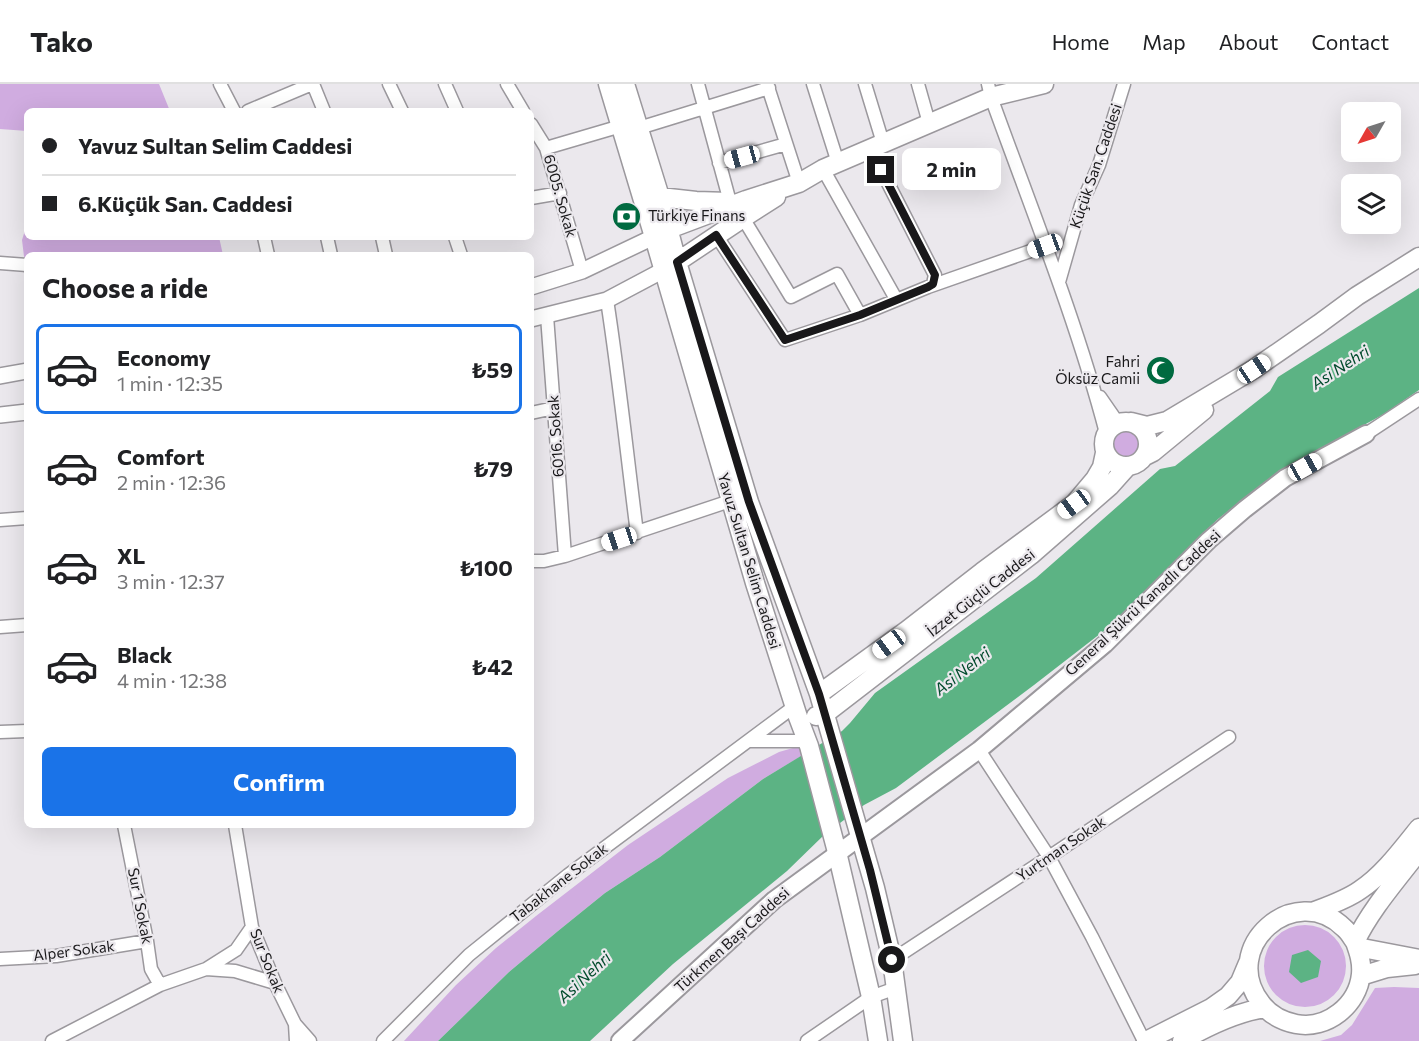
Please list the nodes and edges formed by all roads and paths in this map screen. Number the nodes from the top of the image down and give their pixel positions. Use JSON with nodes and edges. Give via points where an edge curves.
{"nodes":[{"id":1,"x":220,"y":84,"type":"edge"},
{"id":2,"x":312,"y":84,"type":"edge"},
{"id":3,"x":388,"y":84,"type":"edge"},
{"id":4,"x":445,"y":84,"type":"edge"},
{"id":5,"x":507,"y":84,"type":"edge"},
{"id":6,"x":608,"y":84,"type":"edge"},
{"id":7,"x":625,"y":84,"type":"edge"},
{"id":8,"x":698,"y":84,"type":"edge"},
{"id":9,"x":813,"y":84,"type":"edge"},
{"id":10,"x":865,"y":84,"type":"edge"},
{"id":11,"x":918,"y":84,"type":"edge"},
{"id":12,"x":1044,"y":84,"type":"edge"},
{"id":13,"x":1124,"y":84,"type":"edge"},
{"id":14,"x":768,"y":86,"type":"edge"},
{"id":15,"x":989,"y":91,"type":"edge"},
{"id":16,"x":232,"y":108,"type":"edge"},
{"id":17,"x":255,"y":108,"type":"edge"},
{"id":18,"x":323,"y":108,"type":"edge"},
{"id":19,"x":400,"y":108,"type":"edge"},
{"id":20,"x":456,"y":108,"type":"edge"},
{"id":21,"x":519,"y":108,"type":"edge"},
{"id":22,"x":704,"y":108,"type":"junction"},
{"id":23,"x":929,"y":123,"type":"junction"},
{"id":24,"x":630,"y":127,"type":"junction"},
{"id":25,"x":534,"y":129,"type":"edge"},
{"id":26,"x":786,"y":144,"type":"junction"},
{"id":27,"x":876,"y":146,"type":"junction"},
{"id":28,"x":546,"y":148,"type":"junction"},
{"id":29,"x":719,"y":163,"type":"junction"},
{"id":30,"x":830,"y":166,"type":"junction"},
{"id":31,"x":799,"y":183,"type":"junction"},
{"id":32,"x":560,"y":193,"type":"junction"},
{"id":33,"x":534,"y":197,"type":"edge"},
{"id":34,"x":660,"y":197,"type":"junction"},
{"id":35,"x":738,"y":201,"type":"junction"},
{"id":36,"x":742,"y":218,"type":"junction"},
{"id":37,"x":662,"y":233,"type":"junction"},
{"id":38,"x":716,"y":235,"type":"junction"},
{"id":39,"x":1045,"y":246,"type":"junction"},
{"id":40,"x":1419,"y":257,"type":"edge"},
{"id":41,"x":0,"y":263,"type":"edge"},
{"id":42,"x":24,"y":265,"type":"edge"},
{"id":43,"x":670,"y":266,"type":"junction"},
{"id":44,"x":582,"y":271,"type":"junction"},
{"id":45,"x":1059,"y":282,"type":"junction"},
{"id":46,"x":534,"y":286,"type":"edge"},
{"id":47,"x":928,"y":287,"type":"junction"},
{"id":48,"x":896,"y":299,"type":"junction"},
{"id":49,"x":607,"y":300,"type":"junction"},
{"id":50,"x":860,"y":315,"type":"junction"},
{"id":51,"x":547,"y":316,"type":"junction"},
{"id":52,"x":534,"y":318,"type":"edge"},
{"id":53,"x":1254,"y":369,"type":"junction"},
{"id":54,"x":24,"y":372,"type":"edge"},
{"id":55,"x":0,"y":376,"type":"edge"},
{"id":56,"x":1419,"y":399,"type":"edge"},
{"id":57,"x":554,"y":408,"type":"junction"},
{"id":58,"x":24,"y":412,"type":"edge"},
{"id":59,"x":534,"y":412,"type":"edge"},
{"id":60,"x":0,"y":415,"type":"edge"},
{"id":61,"x":1118,"y":426,"type":"junction"},
{"id":62,"x":1366,"y":434,"type":"joint"},
{"id":63,"x":1105,"y":453,"type":"junction"},
{"id":64,"x":1145,"y":456,"type":"junction"},
{"id":65,"x":1127,"y":466,"type":"junction"},
{"id":66,"x":730,"y":501,"type":"junction"},
{"id":67,"x":24,"y":518,"type":"edge"},
{"id":68,"x":0,"y":520,"type":"edge"},
{"id":69,"x":637,"y":533,"type":"junction"},
{"id":70,"x":565,"y":556,"type":"junction"},
{"id":71,"x":534,"y":561,"type":"edge"},
{"id":72,"x":24,"y":624,"type":"edge"},
{"id":73,"x":0,"y":627,"type":"edge"},
{"id":74,"x":819,"y":694,"type":"junction"},
{"id":75,"x":795,"y":706,"type":"junction"},
{"id":76,"x":827,"y":722,"type":"junction"},
{"id":77,"x":24,"y":731,"type":"edge"},
{"id":78,"x":0,"y":732,"type":"edge"},
{"id":79,"x":1228,"y":737,"type":"dead end"},
{"id":80,"x":748,"y":741,"type":"junction"},
{"id":81,"x":808,"y":743,"type":"junction"},
{"id":82,"x":979,"y":750,"type":"junction"},
{"id":83,"x":125,"y":828,"type":"edge"},
{"id":84,"x":236,"y":828,"type":"edge"},
{"id":85,"x":1419,"y":828,"type":"edge"},
{"id":86,"x":847,"y":838,"type":"junction"},
{"id":87,"x":1419,"y":851,"type":"edge"},
{"id":88,"x":1049,"y":857,"type":"junction"},
{"id":89,"x":1312,"y":912,"type":"junction"},
{"id":90,"x":252,"y":927,"type":"junction"},
{"id":91,"x":147,"y":941,"type":"junction"},
{"id":92,"x":1356,"y":945,"type":"junction"},
{"id":93,"x":0,"y":959,"type":"edge"},
{"id":94,"x":1419,"y":959,"type":"edge"},
{"id":95,"x":892,"y":960,"type":"junction"},
{"id":96,"x":1248,"y":963,"type":"junction"},
{"id":97,"x":1419,"y":965,"type":"edge"},
{"id":98,"x":206,"y":969,"type":"junction"},
{"id":99,"x":1361,"y":976,"type":"junction"},
{"id":100,"x":275,"y":983,"type":"junction"},
{"id":101,"x":160,"y":985,"type":"junction"},
{"id":102,"x":896,"y":988,"type":"junction"},
{"id":103,"x":871,"y":997,"type":"junction"},
{"id":104,"x":1265,"y":1008,"type":"junction"},
{"id":105,"x":295,"y":1024,"type":"junction"},
{"id":106,"x":52,"y":1041,"type":"edge"},
{"id":107,"x":296,"y":1041,"type":"edge"},
{"id":108,"x":310,"y":1041,"type":"edge"},
{"id":109,"x":382,"y":1041,"type":"edge"},
{"id":110,"x":620,"y":1041,"type":"edge"},
{"id":111,"x":807,"y":1041,"type":"edge"},
{"id":112,"x":878,"y":1041,"type":"edge"},
{"id":113,"x":903,"y":1041,"type":"edge"},
{"id":114,"x":1145,"y":1041,"type":"edge"},
{"id":115,"x":1182,"y":1041,"type":"edge"}],
"edges":[{"from":1,"to":16,"type":"street"},
{"from":2,"to":17,"type":"street"},
{"from":2,"to":18,"type":"street"},
{"from":3,"to":19,"type":"street"},
{"from":4,"to":20,"type":"street"},
{"from":5,"to":21,"type":"street"},
{"from":6,"to":24,"type":"main road","name":"Yavuz Sultan Selim Caddesi"},
{"from":7,"to":24,"type":"main road","name":"Yavuz Sultan Selim Caddesi"},
{"from":8,"to":22,"type":"street"},
{"from":9,"to":30,"type":"street"},
{"from":10,"to":27,"type":"street"},
{"from":11,"to":23,"type":"street"},
{"from":12,"to":15,"type":"main road"},
{"from":13,"to":45,"type":"street","name":"Küçük San. Caddesi","via":[[1099,165],[1081,205]]},
{"from":14,"to":22,"type":"street"},
{"from":14,"to":26,"type":"street"},
{"from":15,"to":23,"type":"main road"},
{"from":15,"to":39,"type":"street"},
{"from":22,"to":24,"type":"street"},
{"from":22,"to":29,"type":"street"},
{"from":23,"to":27,"type":"main road"},
{"from":24,"to":28,"type":"street"},
{"from":24,"to":34,"type":"main road","name":"Yavuz Sultan Selim Caddesi"},
{"from":24,"to":37,"type":"main road","name":"Yavuz Sultan Selim Caddesi"},
{"from":25,"to":28,"type":"street","name":"6005. Sokak"},
{"from":26,"to":29,"type":"street"},
{"from":26,"to":31,"type":"street"},
{"from":27,"to":30,"type":"main road"},
{"from":27,"to":47,"type":"street","via":[[935,275]]},
{"from":28,"to":32,"type":"street","name":"6005. Sokak"},
{"from":29,"to":35,"type":"street"},
{"from":30,"to":31,"type":"main road"},
{"from":30,"to":48,"type":"street"},
{"from":31,"to":35,"type":"main road"},
{"from":31,"to":36,"type":"main road"},
{"from":32,"to":33,"type":"street"},
{"from":32,"to":44,"type":"street","name":"6005. Sokak"},
{"from":34,"to":35,"type":"main road"},
{"from":34,"to":37,"type":"main road","name":"Yavuz Sultan Selim Caddesi"},
{"from":35,"to":37,"type":"main road"},
{"from":36,"to":38,"type":"main road"},
{"from":36,"to":50,"type":"street","via":[[791,297],[837,274]]},
{"from":37,"to":43,"type":"main road","name":"Yavuz Sultan Selim Caddesi"},
{"from":37,"to":44,"type":"street"},
{"from":38,"to":43,"type":"main road"},
{"from":38,"to":50,"type":"street","via":[[785,340]]},
{"from":39,"to":45,"type":"street"},
{"from":39,"to":47,"type":"street"},
{"from":40,"to":53,"type":"main road","name":"İzzet Güçlü Caddesi"},
{"from":41,"to":42,"type":"street"},
{"from":43,"to":49,"type":"street"},
{"from":43,"to":66,"type":"main road","name":"Yavuz Sultan Selim Caddesi"},
{"from":43,"to":74,"type":"main road","name":"Yavuz Sultan Selim Caddesi"},
{"from":44,"to":46,"type":"street"},
{"from":45,"to":61,"type":"street","via":[[1095,390]]},
{"from":47,"to":48,"type":"street"},
{"from":48,"to":50,"type":"street"},
{"from":49,"to":51,"type":"street"},
{"from":49,"to":69,"type":"street"},
{"from":51,"to":52,"type":"street"},
{"from":51,"to":57,"type":"street","name":"6016. Sokak"},
{"from":53,"to":61,"type":"main road","name":"İzzet Güçlü Caddesi","via":[[1167,421]]},
{"from":53,"to":64,"type":"main road","name":"İzzet Güçlü Caddesi"},
{"from":54,"to":55,"type":"street"},
{"from":56,"to":62,"type":"street","name":"General Şükrü Kanadlı Caddesi"},
{"from":57,"to":59,"type":"street"},
{"from":57,"to":70,"type":"street","name":"6016. Sokak"},
{"from":58,"to":60,"type":"street"},
{"from":61,"to":63,"type":"main road","name":"İzzet Güçlü Caddesi","via":[[1104,440]]},
{"from":61,"to":64,"type":"main road","via":[[1137,425],[1148,443]]},
{"from":62,"to":82,"type":"main road","name":"General Şükrü Kanadlı Caddesi","via":[[1285,478],[1245,509],[1105,644]]},
{"from":63,"to":65,"type":"main road","via":[[1114,463]]},
{"from":63,"to":74,"type":"main road","name":"İzzet Güçlü Caddesi","via":[[1102,467],[1074,504]]},
{"from":64,"to":65,"type":"main road","name":"İzzet Güçlü Caddesi"},
{"from":65,"to":76,"type":"main road","name":"İzzet Güçlü Caddesi","via":[[1110,486],[1031,555]]},
{"from":66,"to":69,"type":"street"},
{"from":66,"to":75,"type":"main road","name":"Yavuz Sultan Selim Caddesi"},
{"from":67,"to":68,"type":"street"},
{"from":69,"to":70,"type":"street"},
{"from":70,"to":71,"type":"street"},
{"from":72,"to":73,"type":"street"},
{"from":74,"to":76,"type":"main road","name":"Yavuz Sultan Selim Caddesi"},
{"from":75,"to":76,"type":"main road"},
{"from":75,"to":80,"type":"street","name":"Tabakhane Sokak"},
{"from":75,"to":81,"type":"main road","name":"Yavuz Sultan Selim Caddesi"},
{"from":76,"to":86,"type":"main road","name":"Yavuz Sultan Selim Caddesi"},
{"from":77,"to":78,"type":"street"},
{"from":79,"to":88,"type":"street","name":"Yurtman Sokak"},
{"from":80,"to":81,"type":"street"},
{"from":80,"to":109,"type":"street","name":"Tabakhane Sokak","via":[[568,874],[469,955]]},
{"from":81,"to":86,"type":"main road","name":"Yavuz Sultan Selim Caddesi"},
{"from":82,"to":86,"type":"main road","name":"General Şükrü Kanadlı Caddesi","via":[[909,802]]},
{"from":82,"to":88,"type":"street"},
{"from":83,"to":91,"type":"street","name":"Sur 1 Sokak"},
{"from":84,"to":90,"type":"street","name":"Sur Sokak"},
{"from":85,"to":89,"type":"main road","via":[[1370,883]]},
{"from":86,"to":95,"type":"main road","name":"Yavuz Sultan Selim Caddesi","via":[[875,888]]},
{"from":86,"to":103,"type":"main road","name":"Yavuz Sultan Selim Caddesi"},
{"from":86,"to":110,"type":"main road","name":"Türkmen Başı Caddesi"},
{"from":87,"to":92,"type":"main road","via":[[1364,924]]},
{"from":88,"to":95,"type":"street","name":"Yurtman Sokak"},
{"from":88,"to":114,"type":"street"},
{"from":89,"to":92,"type":"main road","via":[[1330,917],[1345,928]]},
{"from":89,"to":96,"type":"main road","via":[[1294,912],[1277,918],[1262,930]]},
{"from":90,"to":98,"type":"street","via":[[236,950]]},
{"from":90,"to":100,"type":"street","name":"Sur Sokak"},
{"from":91,"to":93,"type":"street","name":"Alper Sokak","via":[[56,956]]},
{"from":91,"to":101,"type":"street","name":"Sur 1 Sokak","via":[[151,969]]},
{"from":92,"to":94,"type":"main road"},
{"from":92,"to":99,"type":"main road"},
{"from":95,"to":102,"type":"main road","name":"Yavuz Sultan Selim Caddesi"},
{"from":96,"to":104,"type":"main road","via":[[1255,995]]},
{"from":96,"to":114,"type":"main road","via":[[1240,982],[1228,996]]},
{"from":97,"to":99,"type":"main road","via":[[1397,966]]},
{"from":98,"to":100,"type":"street","via":[[236,971]]},
{"from":98,"to":101,"type":"street"},
{"from":99,"to":104,"type":"main road","via":[[1346,1007],[1315,1024],[1280,1019]]},
{"from":100,"to":105,"type":"street","name":"Sur Sokak"},
{"from":101,"to":106,"type":"street"},
{"from":102,"to":103,"type":"street"},
{"from":102,"to":113,"type":"main road","name":"Yavuz Sultan Selim Caddesi"},
{"from":103,"to":111,"type":"street"},
{"from":103,"to":112,"type":"main road","name":"Yavuz Sultan Selim Caddesi"},
{"from":104,"to":115,"type":"main road","via":[[1249,1010]]},
{"from":105,"to":107,"type":"street","name":"Sur Sokak"},
{"from":105,"to":108,"type":"street","name":"Sur Sokak"}]}
